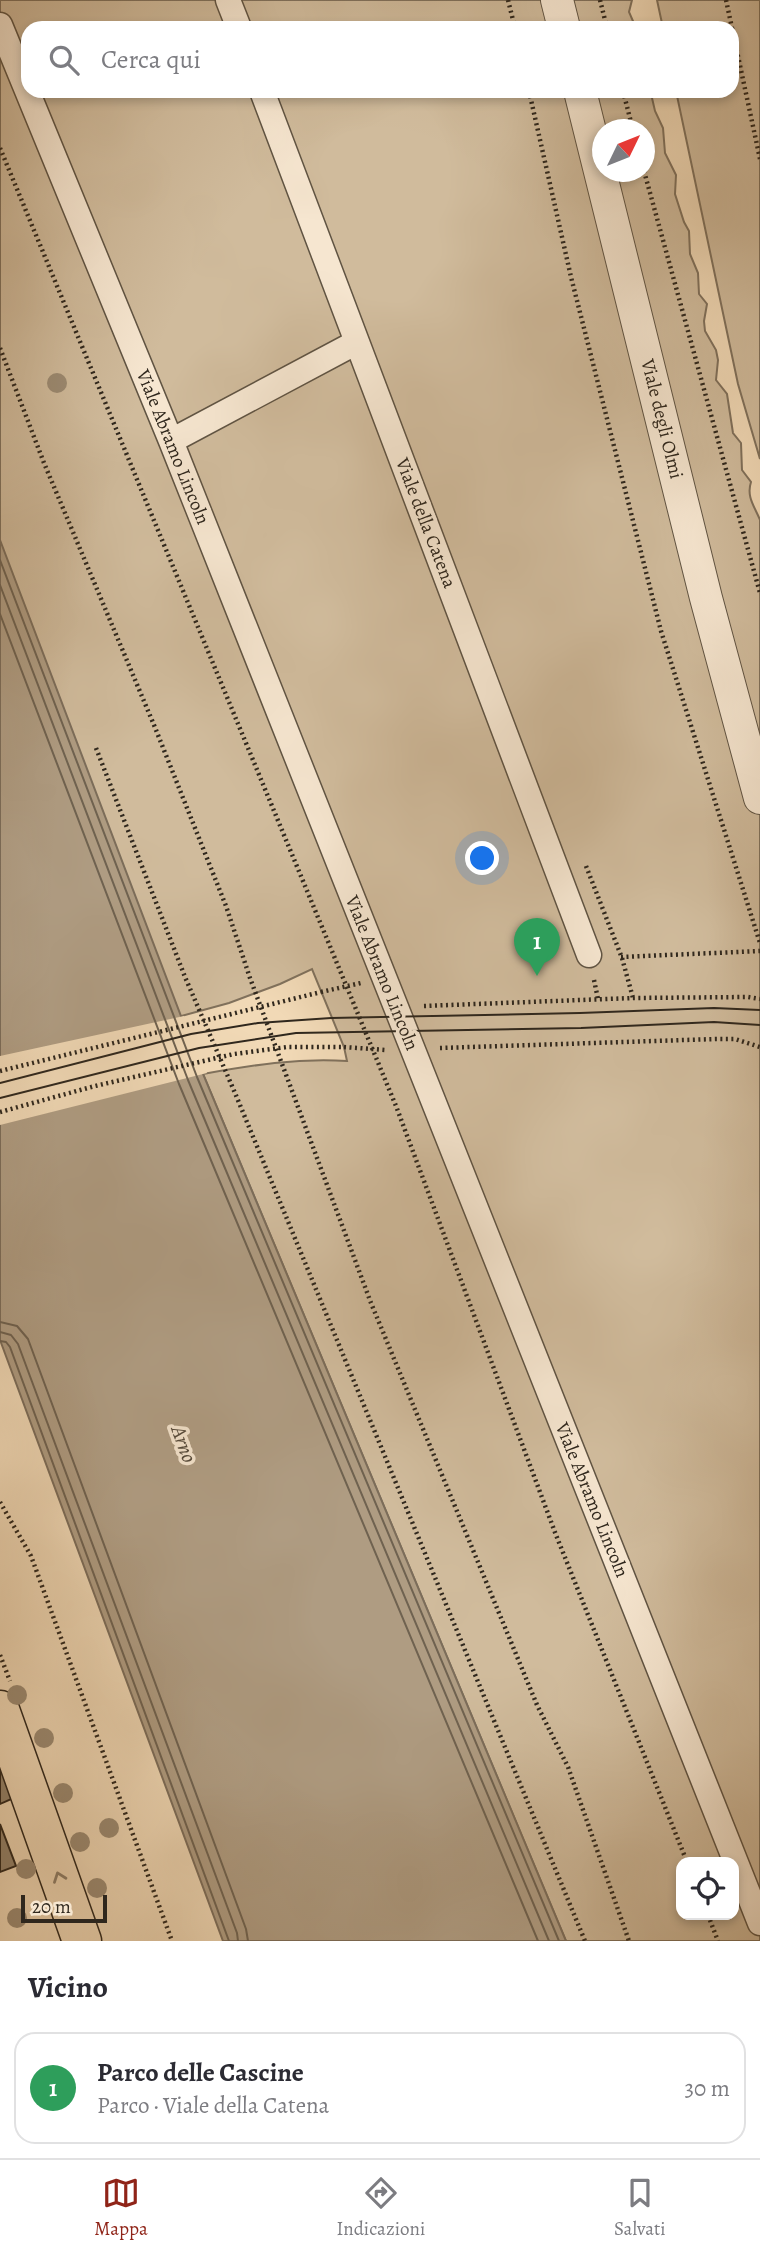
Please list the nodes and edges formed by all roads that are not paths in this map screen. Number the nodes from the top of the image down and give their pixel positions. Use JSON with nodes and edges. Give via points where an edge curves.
{"nodes":[{"id":1,"x":228,"y":0,"type":"edge"},
{"id":2,"x":557,"y":0,"type":"edge"},
{"id":3,"x":236,"y":21,"type":"edge"},
{"id":4,"x":562,"y":21,"type":"edge"},
{"id":5,"x":0,"y":25,"type":"edge"},
{"id":6,"x":21,"y":76,"type":"edge"},
{"id":7,"x":30,"y":98,"type":"edge"},
{"id":8,"x":265,"y":98,"type":"edge"},
{"id":9,"x":582,"y":98,"type":"edge"},
{"id":10,"x":357,"y":342,"type":"junction"},
{"id":11,"x":171,"y":441,"type":"junction"},
{"id":12,"x":747,"y":747,"type":"junction"},
{"id":13,"x":760,"y":778,"type":"edge"},
{"id":14,"x":760,"y":798,"type":"edge"},
{"id":15,"x":589,"y":955,"type":"road end"},
{"id":16,"x":0,"y":1710,"type":"edge"},
{"id":17,"x":760,"y":1923,"type":"edge"},
{"id":18,"x":82,"y":1941,"type":"edge"}],
"edges":[{"from":1,"to":3,"type":"street"},
{"from":2,"to":4,"type":"street"},
{"from":5,"to":6,"type":"street","name":"Viale Abramo Lincoln"},
{"from":7,"to":11,"type":"street","name":"Viale Abramo Lincoln"},
{"from":8,"to":10,"type":"street","name":"Viale della Catena"},
{"from":9,"to":12,"type":"street","name":"Viale degli Olmi"},
{"from":10,"to":11,"type":"street"},
{"from":10,"to":15,"type":"street","name":"Viale della Catena"},
{"from":11,"to":17,"type":"street","name":"Viale Abramo Lincoln"},
{"from":12,"to":13,"type":"street","name":"Viale degli Olmi"},
{"from":12,"to":14,"type":"street","name":"Viale degli Olmi"},
{"from":18,"to":16,"type":"main road","one_way":true}]}
